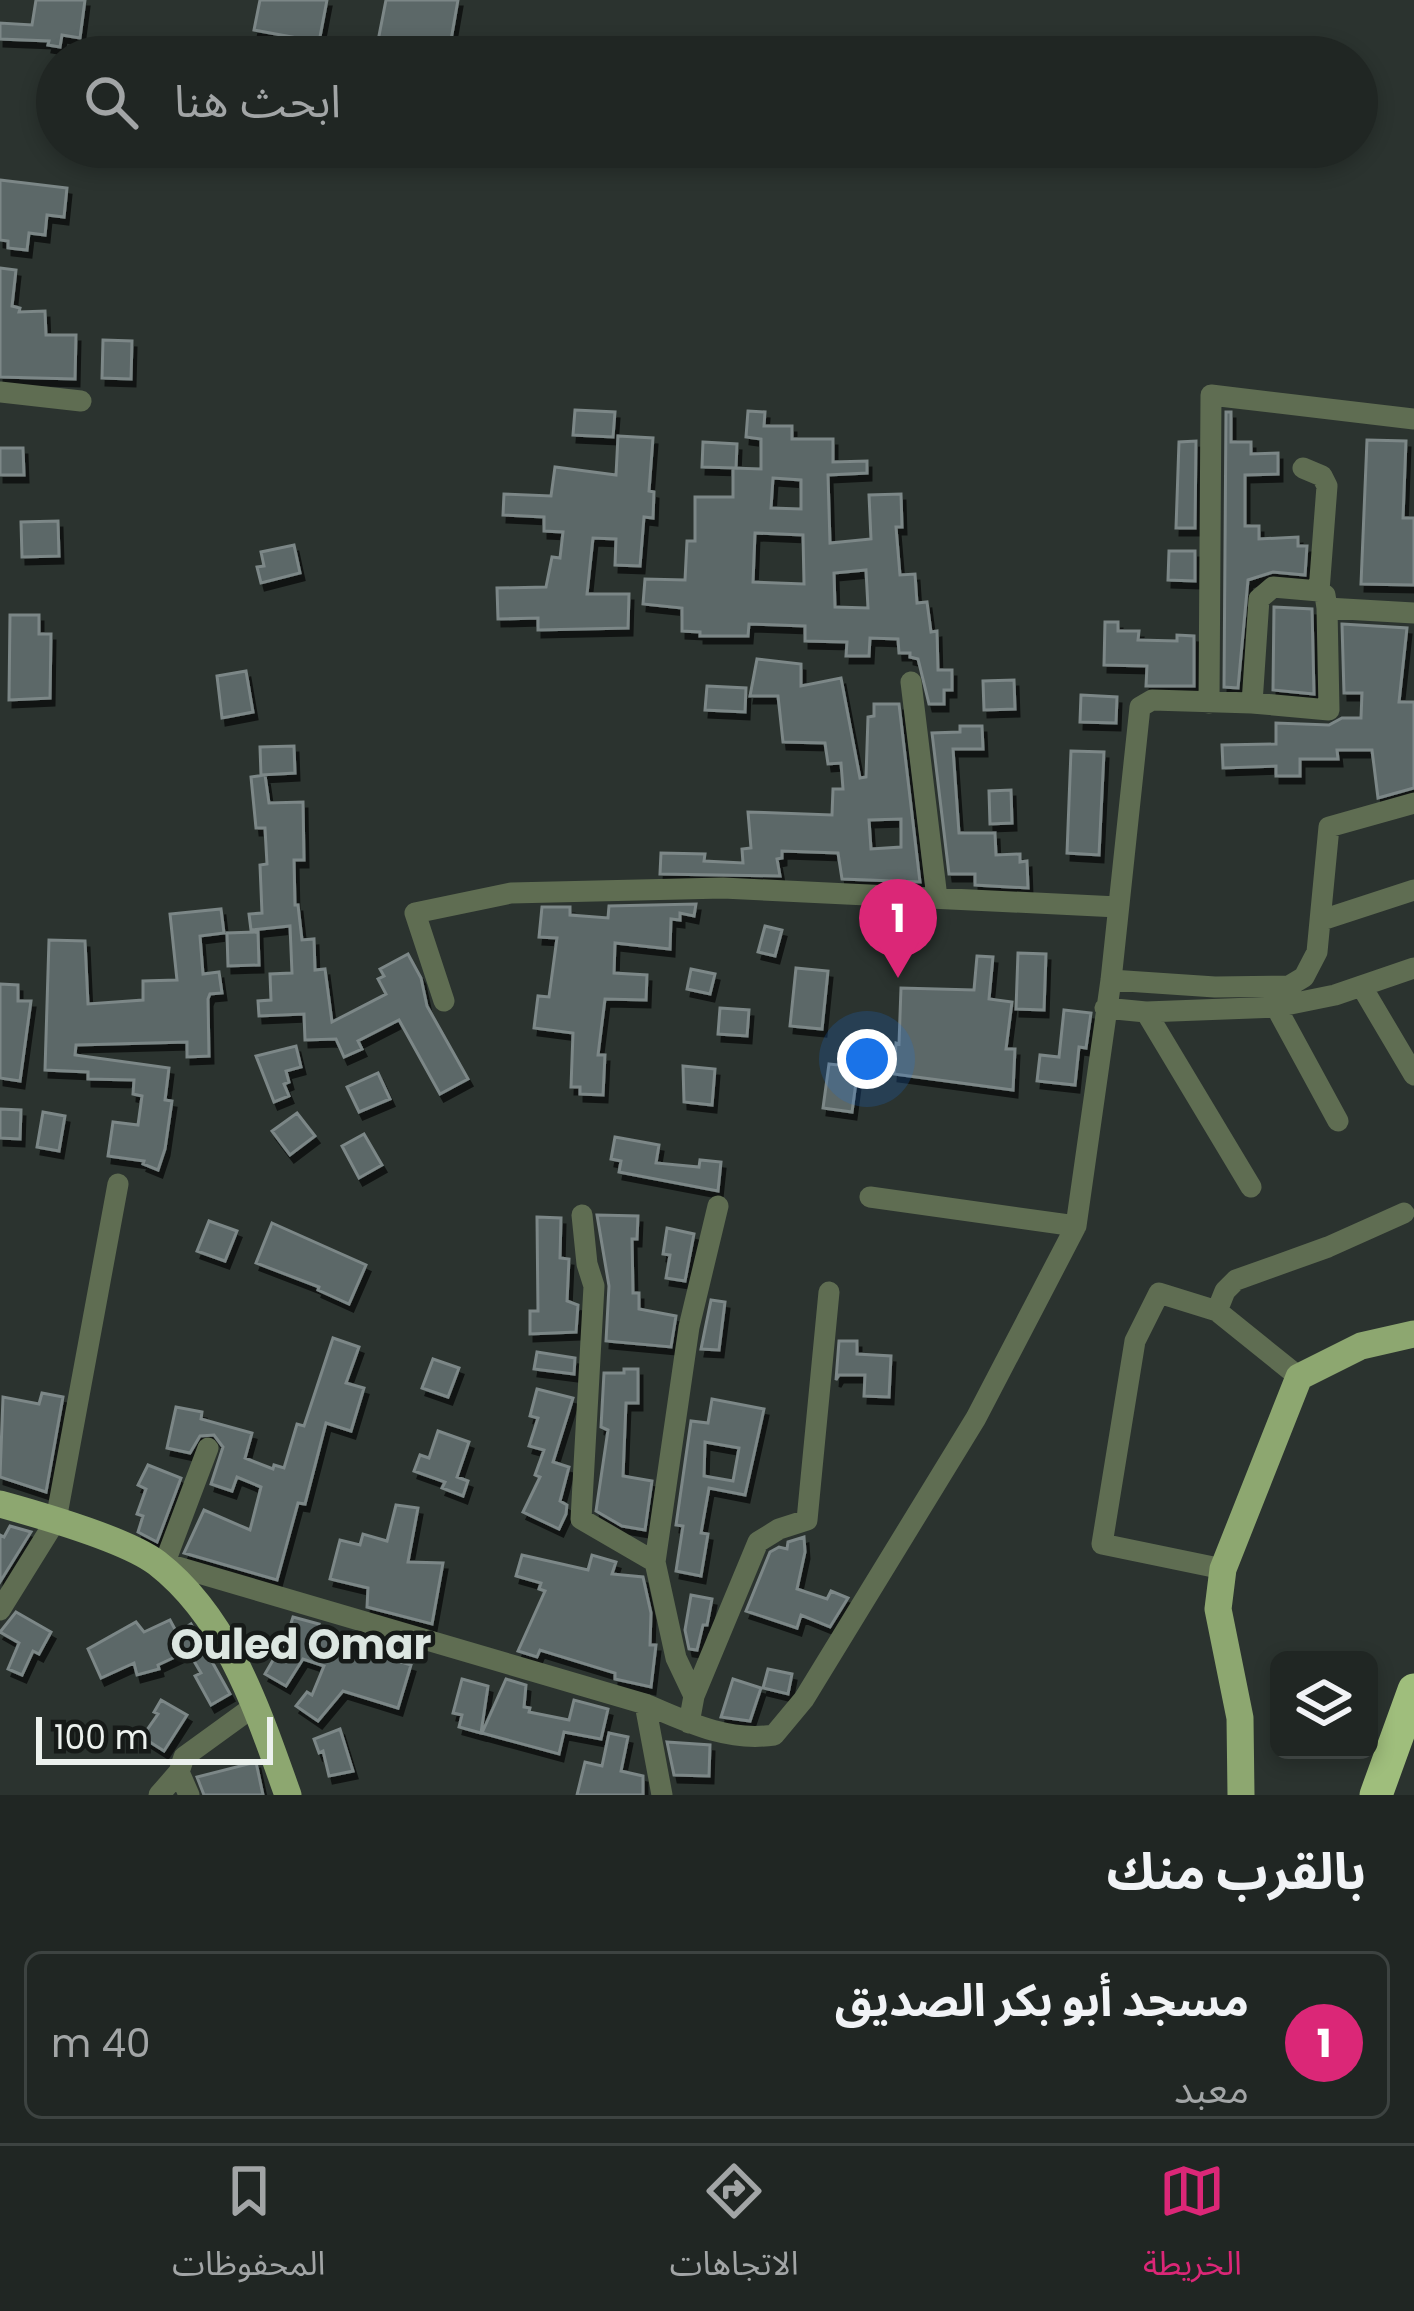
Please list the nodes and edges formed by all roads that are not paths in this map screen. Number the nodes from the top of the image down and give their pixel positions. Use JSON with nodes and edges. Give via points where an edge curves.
{"nodes":[{"id":1,"x":0,"y":392,"type":"edge"},
{"id":2,"x":81,"y":401,"type":"dead end"},
{"id":3,"x":1414,"y":418,"type":"edge"},
{"id":4,"x":1303,"y":468,"type":"dead end"},
{"id":5,"x":1323,"y":600,"type":"junction"},
{"id":6,"x":1414,"y":614,"type":"edge"},
{"id":7,"x":911,"y":682,"type":"dead end"},
{"id":8,"x":1209,"y":703,"type":"junction"},
{"id":9,"x":1252,"y":703,"type":"junction"},
{"id":10,"x":1414,"y":803,"type":"edge"},
{"id":11,"x":1414,"y":890,"type":"edge"},
{"id":12,"x":937,"y":898,"type":"junction"},
{"id":13,"x":1118,"y":908,"type":"junction"},
{"id":14,"x":1322,"y":920,"type":"junction"},
{"id":15,"x":1414,"y":968,"type":"edge"},
{"id":16,"x":1111,"y":980,"type":"junction"},
{"id":17,"x":1362,"y":987,"type":"junction"},
{"id":18,"x":444,"y":1001,"type":"dead end"},
{"id":19,"x":1276,"y":1007,"type":"junction"},
{"id":20,"x":1105,"y":1008,"type":"junction"},
{"id":21,"x":1146,"y":1012,"type":"junction"},
{"id":22,"x":1414,"y":1075,"type":"edge"},
{"id":23,"x":1338,"y":1121,"type":"dead end"},
{"id":24,"x":118,"y":1184,"type":"dead end"},
{"id":25,"x":1251,"y":1187,"type":"dead end"},
{"id":26,"x":870,"y":1197,"type":"dead end"},
{"id":27,"x":718,"y":1206,"type":"dead end"},
{"id":28,"x":1404,"y":1213,"type":"dead end"},
{"id":29,"x":582,"y":1215,"type":"dead end"},
{"id":30,"x":1076,"y":1226,"type":"junction"},
{"id":31,"x":829,"y":1292,"type":"dead end"},
{"id":32,"x":1217,"y":1311,"type":"junction"},
{"id":33,"x":1414,"y":1334,"type":"edge"},
{"id":34,"x":1299,"y":1378,"type":"junction"},
{"id":35,"x":208,"y":1448,"type":"dead end"},
{"id":36,"x":0,"y":1504,"type":"edge"},
{"id":37,"x":56,"y":1520,"type":"junction"},
{"id":38,"x":159,"y":1561,"type":"junction"},
{"id":39,"x":655,"y":1562,"type":"junction"},
{"id":40,"x":1223,"y":1568,"type":"junction"},
{"id":41,"x":0,"y":1610,"type":"edge"},
{"id":42,"x":1414,"y":1690,"type":"edge"},
{"id":43,"x":694,"y":1696,"type":"junction"},
{"id":44,"x":645,"y":1704,"type":"junction"},
{"id":45,"x":253,"y":1707,"type":"junction"},
{"id":46,"x":688,"y":1723,"type":"junction"},
{"id":47,"x":179,"y":1772,"type":"junction"},
{"id":48,"x":159,"y":1795,"type":"edge"},
{"id":49,"x":189,"y":1795,"type":"edge"},
{"id":50,"x":287,"y":1795,"type":"edge"},
{"id":51,"x":662,"y":1795,"type":"edge"},
{"id":52,"x":1241,"y":1795,"type":"edge"},
{"id":53,"x":1376,"y":1795,"type":"edge"}],
"edges":[{"from":1,"to":2,"type":"street"},
{"from":3,"to":8,"type":"street","via":[[1211,395]]},
{"from":4,"to":5,"type":"street","via":[[1328,486]]},
{"from":5,"to":6,"type":"street"},
{"from":5,"to":9,"type":"street","via":[[1274,587],[1259,599]]},
{"from":5,"to":9,"type":"street","via":[[1329,710]]},
{"from":7,"to":12,"type":"street"},
{"from":8,"to":9,"type":"street"},
{"from":8,"to":13,"type":"street","via":[[1141,706]]},
{"from":10,"to":14,"type":"street","via":[[1329,827]]},
{"from":11,"to":14,"type":"street"},
{"from":12,"to":13,"type":"street"},
{"from":12,"to":18,"type":"street","via":[[723,888],[511,893],[415,913]]},
{"from":13,"to":16,"type":"street"},
{"from":14,"to":16,"type":"street","via":[[1313,967],[1288,986]]},
{"from":15,"to":17,"type":"street"},
{"from":16,"to":20,"type":"street"},
{"from":17,"to":19,"type":"street"},
{"from":17,"to":22,"type":"street"},
{"from":19,"to":21,"type":"street"},
{"from":19,"to":23,"type":"street"},
{"from":20,"to":21,"type":"street"},
{"from":20,"to":30,"type":"street"},
{"from":21,"to":25,"type":"street"},
{"from":24,"to":37,"type":"street"},
{"from":26,"to":30,"type":"street"},
{"from":27,"to":39,"type":"street","via":[[689,1328]]},
{"from":28,"to":32,"type":"street","via":[[1236,1280]]},
{"from":29,"to":39,"type":"street","via":[[594,1286],[581,1519]]},
{"from":30,"to":46,"type":"street","via":[[976,1418],[805,1699],[774,1736],[745,1739]]},
{"from":31,"to":43,"type":"street","via":[[807,1520],[758,1542]]},
{"from":32,"to":34,"type":"street"},
{"from":32,"to":40,"type":"street","via":[[1159,1293],[1135,1341],[1102,1544]]},
{"from":33,"to":34,"type":"main road","via":[[1361,1346]]},
{"from":34,"to":40,"type":"main road"},
{"from":35,"to":38,"type":"street"},
{"from":36,"to":37,"type":"main road"},
{"from":37,"to":38,"type":"main road"},
{"from":37,"to":41,"type":"street"},
{"from":38,"to":44,"type":"street"},
{"from":38,"to":45,"type":"main road","via":[[199,1603],[237,1663]]},
{"from":39,"to":43,"type":"street","via":[[676,1658]]},
{"from":40,"to":52,"type":"main road","via":[[1218,1609],[1240,1718]]},
{"from":42,"to":53,"type":"highway"},
{"from":43,"to":46,"type":"street"},
{"from":44,"to":46,"type":"street"},
{"from":44,"to":51,"type":"street"},
{"from":45,"to":47,"type":"street","via":[[184,1757]]},
{"from":45,"to":50,"type":"main road"},
{"from":47,"to":48,"type":"street"},
{"from":47,"to":49,"type":"street"}]}
